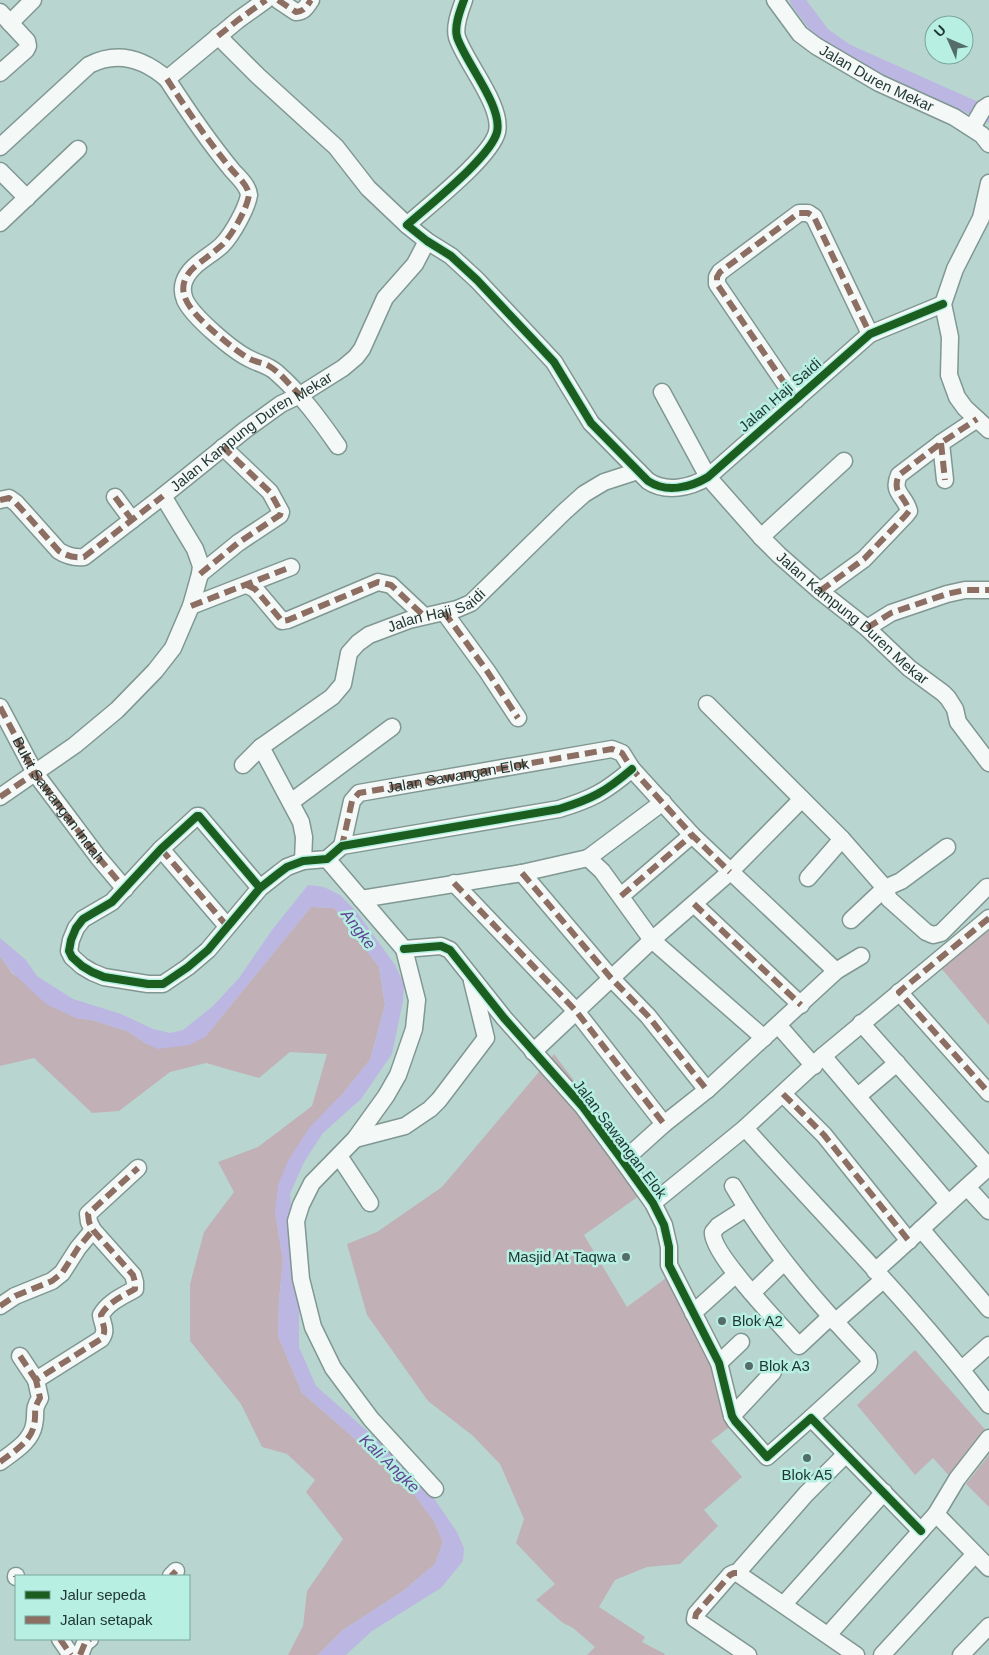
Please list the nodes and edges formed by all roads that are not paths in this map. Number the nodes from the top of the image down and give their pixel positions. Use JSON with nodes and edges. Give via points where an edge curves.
{"nodes":[{"id":1,"x":33,"y":0,"type":"edge"},
{"id":2,"x":266,"y":0,"type":"edge"},
{"id":3,"x":278,"y":0,"type":"edge"},
{"id":4,"x":311,"y":0,"type":"edge"},
{"id":5,"x":464,"y":0,"type":"edge"},
{"id":6,"x":775,"y":0,"type":"edge"},
{"id":7,"x":5,"y":17,"type":"edge"},
{"id":8,"x":218,"y":36,"type":"junction"},
{"id":9,"x":0,"y":73,"type":"edge"},
{"id":10,"x":167,"y":79,"type":"junction"},
{"id":11,"x":986,"y":108,"type":"edge"},
{"id":12,"x":973,"y":126,"type":"junction"},
{"id":13,"x":989,"y":144,"type":"edge"},
{"id":14,"x":0,"y":147,"type":"edge"},
{"id":15,"x":78,"y":149,"type":"dead end"},
{"id":16,"x":0,"y":171,"type":"edge"},
{"id":17,"x":989,"y":183,"type":"edge"},
{"id":18,"x":27,"y":198,"type":"junction"},
{"id":19,"x":0,"y":223,"type":"edge"},
{"id":20,"x":407,"y":225,"type":"junction"},
{"id":21,"x":428,"y":241,"type":"junction"},
{"id":22,"x":943,"y":304,"type":"junction"},
{"id":23,"x":870,"y":334,"type":"junction"},
{"id":24,"x":662,"y":392,"type":"dead end"},
{"id":25,"x":300,"y":395,"type":"junction"},
{"id":26,"x":796,"y":400,"type":"junction"},
{"id":27,"x":983,"y":425,"type":"edge"},
{"id":28,"x":941,"y":443,"type":"junction"},
{"id":29,"x":338,"y":446,"type":"dead end"},
{"id":30,"x":223,"y":447,"type":"junction"},
{"id":31,"x":844,"y":461,"type":"dead end"},
{"id":32,"x":638,"y":471,"type":"junction"},
{"id":33,"x":708,"y":477,"type":"junction"},
{"id":34,"x":945,"y":480,"type":"dead end"},
{"id":35,"x":115,"y":496,"type":"dead end"},
{"id":36,"x":163,"y":496,"type":"junction"},
{"id":37,"x":0,"y":500,"type":"edge"},
{"id":38,"x":132,"y":520,"type":"junction"},
{"id":39,"x":761,"y":537,"type":"junction"},
{"id":40,"x":291,"y":567,"type":"dead end"},
{"id":41,"x":200,"y":574,"type":"junction"},
{"id":42,"x":247,"y":585,"type":"junction"},
{"id":43,"x":989,"y":590,"type":"edge"},
{"id":44,"x":820,"y":591,"type":"junction"},
{"id":45,"x":191,"y":606,"type":"junction"},
{"id":46,"x":444,"y":612,"type":"junction"},
{"id":47,"x":424,"y":616,"type":"junction"},
{"id":48,"x":867,"y":628,"type":"junction"},
{"id":49,"x":707,"y":704,"type":"dead end"},
{"id":50,"x":0,"y":707,"type":"edge"},
{"id":51,"x":518,"y":718,"type":"dead end"},
{"id":52,"x":392,"y":727,"type":"dead end"},
{"id":53,"x":261,"y":747,"type":"junction"},
{"id":54,"x":989,"y":763,"type":"edge"},
{"id":55,"x":243,"y":765,"type":"dead end"},
{"id":56,"x":632,"y":770,"type":"junction"},
{"id":57,"x":35,"y":772,"type":"junction"},
{"id":58,"x":0,"y":797,"type":"edge"},
{"id":59,"x":802,"y":800,"type":"junction"},
{"id":60,"x":290,"y":802,"type":"junction"},
{"id":61,"x":663,"y":802,"type":"junction"},
{"id":62,"x":692,"y":835,"type":"junction"},
{"id":63,"x":842,"y":840,"type":"junction"},
{"id":64,"x":342,"y":846,"type":"junction"},
{"id":65,"x":947,"y":847,"type":"dead end"},
{"id":66,"x":161,"y":849,"type":"junction"},
{"id":67,"x":327,"y":858,"type":"junction"},
{"id":68,"x":588,"y":858,"type":"junction"},
{"id":69,"x":304,"y":861,"type":"junction"},
{"id":70,"x":730,"y":872,"type":"junction"},
{"id":71,"x":522,"y":873,"type":"junction"},
{"id":72,"x":808,"y":878,"type":"dead end"},
{"id":73,"x":454,"y":883,"type":"junction"},
{"id":74,"x":987,"y":887,"type":"dead end"},
{"id":75,"x":260,"y":888,"type":"junction"},
{"id":76,"x":886,"y":888,"type":"junction"},
{"id":77,"x":124,"y":889,"type":"junction"},
{"id":78,"x":621,"y":896,"type":"junction"},
{"id":79,"x":361,"y":899,"type":"junction"},
{"id":80,"x":694,"y":904,"type":"junction"},
{"id":81,"x":989,"y":918,"type":"edge"},
{"id":82,"x":851,"y":920,"type":"dead end"},
{"id":83,"x":227,"y":926,"type":"junction"},
{"id":84,"x":652,"y":940,"type":"junction"},
{"id":85,"x":404,"y":949,"type":"junction"},
{"id":86,"x":860,"y":956,"type":"dead end"},
{"id":87,"x":836,"y":970,"type":"junction"},
{"id":88,"x":471,"y":977,"type":"junction"},
{"id":89,"x":611,"y":978,"type":"junction"},
{"id":90,"x":899,"y":992,"type":"junction"},
{"id":91,"x":800,"y":1005,"type":"junction"},
{"id":92,"x":576,"y":1011,"type":"junction"},
{"id":93,"x":504,"y":1018,"type":"junction"},
{"id":94,"x":861,"y":1024,"type":"junction"},
{"id":95,"x":778,"y":1025,"type":"junction"},
{"id":96,"x":486,"y":1038,"type":"junction"},
{"id":97,"x":764,"y":1038,"type":"junction"},
{"id":98,"x":533,"y":1052,"type":"junction"},
{"id":99,"x":819,"y":1061,"type":"junction"},
{"id":100,"x":897,"y":1063,"type":"junction"},
{"id":101,"x":707,"y":1090,"type":"junction"},
{"id":102,"x":989,"y":1093,"type":"edge"},
{"id":103,"x":783,"y":1094,"type":"junction"},
{"id":104,"x":858,"y":1096,"type":"junction"},
{"id":105,"x":664,"y":1124,"type":"junction"},
{"id":106,"x":745,"y":1128,"type":"junction"},
{"id":107,"x":355,"y":1139,"type":"junction"},
{"id":108,"x":339,"y":1156,"type":"junction"},
{"id":109,"x":623,"y":1160,"type":"junction"},
{"id":110,"x":989,"y":1167,"type":"edge"},
{"id":111,"x":138,"y":1168,"type":"dead end"},
{"id":112,"x":733,"y":1186,"type":"dead end"},
{"id":113,"x":967,"y":1187,"type":"junction"},
{"id":114,"x":370,"y":1203,"type":"dead end"},
{"id":115,"x":652,"y":1203,"type":"junction"},
{"id":116,"x":948,"y":1203,"type":"junction"},
{"id":117,"x":746,"y":1208,"type":"junction"},
{"id":118,"x":989,"y":1211,"type":"edge"},
{"id":119,"x":93,"y":1230,"type":"junction"},
{"id":120,"x":922,"y":1230,"type":"junction"},
{"id":121,"x":909,"y":1242,"type":"junction"},
{"id":122,"x":784,"y":1262,"type":"junction"},
{"id":123,"x":736,"y":1274,"type":"junction"},
{"id":124,"x":879,"y":1276,"type":"junction"},
{"id":125,"x":752,"y":1293,"type":"junction"},
{"id":126,"x":0,"y":1306,"type":"edge"},
{"id":127,"x":989,"y":1309,"type":"edge"},
{"id":128,"x":693,"y":1313,"type":"junction"},
{"id":129,"x":833,"y":1320,"type":"junction"},
{"id":130,"x":741,"y":1342,"type":"dead end"},
{"id":131,"x":989,"y":1345,"type":"edge"},
{"id":132,"x":20,"y":1356,"type":"dead end"},
{"id":133,"x":719,"y":1363,"type":"junction"},
{"id":134,"x":962,"y":1369,"type":"junction"},
{"id":135,"x":773,"y":1372,"type":"dead end"},
{"id":136,"x":36,"y":1380,"type":"junction"},
{"id":137,"x":989,"y":1405,"type":"edge"},
{"id":138,"x":732,"y":1416,"type":"junction"},
{"id":139,"x":812,"y":1418,"type":"junction"},
{"id":140,"x":989,"y":1438,"type":"edge"},
{"id":141,"x":846,"y":1454,"type":"junction"},
{"id":142,"x":0,"y":1462,"type":"edge"},
{"id":143,"x":435,"y":1489,"type":"dead end"},
{"id":144,"x":884,"y":1492,"type":"junction"},
{"id":145,"x":936,"y":1514,"type":"junction"},
{"id":146,"x":921,"y":1531,"type":"junction"},
{"id":147,"x":975,"y":1554,"type":"junction"},
{"id":148,"x":989,"y":1568,"type":"edge"},
{"id":149,"x":736,"y":1573,"type":"junction"},
{"id":150,"x":784,"y":1604,"type":"junction"},
{"id":151,"x":989,"y":1626,"type":"edge"},
{"id":152,"x":828,"y":1636,"type":"junction"},
{"id":153,"x":61,"y":1640,"type":"edge"},
{"id":154,"x":89,"y":1640,"type":"edge"},
{"id":155,"x":71,"y":1655,"type":"edge"},
{"id":156,"x":80,"y":1655,"type":"edge"},
{"id":157,"x":748,"y":1655,"type":"edge"},
{"id":158,"x":856,"y":1655,"type":"edge"},
{"id":159,"x":882,"y":1655,"type":"edge"},
{"id":160,"x":962,"y":1655,"type":"edge"}],
"edges":[{"from":1,"to":7,"type":"street"},
{"from":2,"to":8,"type":"street"},
{"from":3,"to":4,"type":"street","via":[[296,12],[302,12]]},
{"from":5,"to":20,"type":"street","via":[[457,22],[457,36],[496,113],[498,131],[490,146],[464,175]]},
{"from":6,"to":12,"type":"street","name":"Jalan Duren Mekar","via":[[800,34],[816,46],[879,83]]},
{"from":7,"to":9,"type":"street","via":[[28,46]]},
{"from":8,"to":10,"type":"street"},
{"from":8,"to":20,"type":"street","via":[[336,147],[368,188]]},
{"from":10,"to":14,"type":"street","via":[[140,62],[124,57],[100,59],[89,64]]},
{"from":10,"to":25,"type":"street","via":[[249,195],[226,240],[186,276],[183,285],[185,301],[197,317],[230,346],[270,367]]},
{"from":11,"to":12,"type":"street"},
{"from":12,"to":13,"type":"street","name":"Jalan Duren Mekar"},
{"from":15,"to":18,"type":"street"},
{"from":16,"to":18,"type":"street"},
{"from":17,"to":22,"type":"street","via":[[981,218],[955,269]]},
{"from":18,"to":19,"type":"street"},
{"from":20,"to":21,"type":"street"},
{"from":21,"to":25,"type":"street","name":"Jalan Kampung Duren Mekar","via":[[415,264],[385,298],[360,353],[343,368]]},
{"from":21,"to":32,"type":"street","via":[[451,256],[477,280],[540,347],[559,369],[591,423]]},
{"from":22,"to":23,"type":"street","name":"Jalan Haji Saidi"},
{"from":22,"to":27,"type":"street","via":[[950,337],[949,375],[957,397]]},
{"from":23,"to":26,"type":"street","name":"Jalan Haji Saidi"},
{"from":23,"to":26,"type":"street","via":[[814,217],[808,213],[798,213],[720,272],[717,284],[721,292]]},
{"from":24,"to":33,"type":"street","name":"Jalan Kampung Duren Mekar"},
{"from":25,"to":29,"type":"street"},
{"from":25,"to":30,"type":"street","name":"Jalan Kampung Duren Mekar","via":[[281,404]]},
{"from":26,"to":33,"type":"street","name":"Jalan Haji Saidi"},
{"from":27,"to":28,"type":"street"},
{"from":28,"to":34,"type":"street"},
{"from":28,"to":44,"type":"street","via":[[899,475],[896,488],[908,506],[906,515],[864,558]]},
{"from":30,"to":36,"type":"street","name":"Jalan Kampung Duren Mekar"},
{"from":30,"to":41,"type":"street","via":[[270,492],[281,512]]},
{"from":31,"to":39,"type":"street"},
{"from":32,"to":33,"type":"street","name":"Jalan Haji Saidi","via":[[652,484],[666,488],[692,485]]},
{"from":32,"to":46,"type":"street","name":"Jalan Haji Saidi","via":[[604,482],[584,494],[471,602]]},
{"from":33,"to":39,"type":"street","name":"Jalan Kampung Duren Mekar"},
{"from":35,"to":38,"type":"street"},
{"from":36,"to":38,"type":"street"},
{"from":36,"to":41,"type":"street","name":"Jalan Kampung Duren Mekar","via":[[195,549],[200,561]]},
{"from":37,"to":38,"type":"street","via":[[8,498],[16,503],[59,551],[75,558],[84,557]]},
{"from":39,"to":44,"type":"street","name":"Jalan Kampung Duren Mekar"},
{"from":40,"to":42,"type":"street"},
{"from":41,"to":45,"type":"street","name":"Jalan Kampung Duren Mekar"},
{"from":42,"to":45,"type":"street"},
{"from":42,"to":47,"type":"street","via":[[255,589],[282,621],[378,582],[390,584]]},
{"from":43,"to":48,"type":"street","via":[[947,594],[891,613]]},
{"from":44,"to":48,"type":"street","name":"Jalan Kampung Duren Mekar"},
{"from":45,"to":57,"type":"street","name":"Jalan Kampung Duren Mekar","via":[[173,648],[155,671],[110,716]]},
{"from":46,"to":47,"type":"street","name":"Jalan Haji Saidi"},
{"from":46,"to":51,"type":"street"},
{"from":47,"to":53,"type":"street","name":"Jalan Haji Saidi","via":[[369,635],[358,643],[349,652],[343,684],[332,697]]},
{"from":48,"to":54,"type":"street","name":"Jalan Kampung Duren Mekar","via":[[909,668],[948,698],[958,722]]},
{"from":49,"to":59,"type":"street"},
{"from":50,"to":57,"type":"street","name":"Bukit Sawangan Indah"},
{"from":52,"to":60,"type":"street"},
{"from":53,"to":55,"type":"street"},
{"from":53,"to":60,"type":"street"},
{"from":56,"to":61,"type":"street","name":"Jalan Sawangan Elok"},
{"from":56,"to":64,"type":"street","via":[[598,795],[559,808]]},
{"from":56,"to":64,"type":"street","name":"Jalan Sawangan Elok","via":[[622,753],[612,749],[359,793],[352,800]]},
{"from":57,"to":58,"type":"street","name":"Jalan Kampung Duren Mekar"},
{"from":57,"to":77,"type":"street","name":"Bukit Sawangan Indah"},
{"from":59,"to":63,"type":"street"},
{"from":59,"to":70,"type":"street"},
{"from":60,"to":69,"type":"street","via":[[301,822]]},
{"from":61,"to":62,"type":"street","name":"Jalan Sawangan Elok"},
{"from":61,"to":68,"type":"street"},
{"from":62,"to":70,"type":"street","name":"Jalan Sawangan Elok"},
{"from":62,"to":78,"type":"street"},
{"from":63,"to":72,"type":"street"},
{"from":63,"to":76,"type":"street"},
{"from":64,"to":67,"type":"street"},
{"from":65,"to":76,"type":"street","via":[[901,881]]},
{"from":66,"to":75,"type":"street","via":[[199,816]]},
{"from":66,"to":77,"type":"street"},
{"from":66,"to":83,"type":"street"},
{"from":67,"to":69,"type":"street"},
{"from":67,"to":79,"type":"street"},
{"from":68,"to":71,"type":"street"},
{"from":68,"to":78,"type":"street"},
{"from":69,"to":75,"type":"street","via":[[287,867]]},
{"from":70,"to":80,"type":"street"},
{"from":70,"to":87,"type":"street","name":"Jalan Sawangan Elok"},
{"from":71,"to":73,"type":"street"},
{"from":71,"to":89,"type":"street"},
{"from":73,"to":79,"type":"street"},
{"from":73,"to":92,"type":"street"},
{"from":74,"to":76,"type":"street","via":[[933,936],[889,899]]},
{"from":75,"to":83,"type":"street"},
{"from":76,"to":82,"type":"street"},
{"from":77,"to":83,"type":"street","via":[[112,902],[82,919],[71,940],[69,951],[72,957],[104,977],[163,984],[201,956]]},
{"from":78,"to":84,"type":"street"},
{"from":79,"to":85,"type":"street"},
{"from":80,"to":84,"type":"street"},
{"from":80,"to":91,"type":"street"},
{"from":81,"to":90,"type":"street","name":"Jalan Sawangan Elok"},
{"from":84,"to":89,"type":"street"},
{"from":84,"to":97,"type":"street"},
{"from":85,"to":88,"type":"street","name":"Jalan Sawangan Elok","via":[[441,946],[455,954]]},
{"from":85,"to":107,"type":"street","via":[[417,1000],[414,1029],[398,1075]]},
{"from":86,"to":87,"type":"street","name":"Jalan Sawangan Elok"},
{"from":87,"to":91,"type":"street","name":"Jalan Sawangan Elok"},
{"from":88,"to":93,"type":"street","name":"Jalan Sawangan Elok"},
{"from":88,"to":96,"type":"street","name":"Jalan Sawangan Elok"},
{"from":89,"to":92,"type":"street"},
{"from":89,"to":101,"type":"street","via":[[648,1016]]},
{"from":90,"to":94,"type":"street","name":"Jalan Sawangan Elok"},
{"from":90,"to":102,"type":"street"},
{"from":91,"to":95,"type":"street","name":"Jalan Sawangan Elok"},
{"from":92,"to":98,"type":"street"},
{"from":92,"to":105,"type":"street"},
{"from":93,"to":96,"type":"street"},
{"from":93,"to":98,"type":"street","name":"Jalan Sawangan Elok"},
{"from":94,"to":99,"type":"street","name":"Jalan Sawangan Elok"},
{"from":94,"to":100,"type":"street"},
{"from":95,"to":97,"type":"street","name":"Jalan Sawangan Elok"},
{"from":95,"to":99,"type":"street"},
{"from":96,"to":107,"type":"street","via":[[430,1109],[405,1126]]},
{"from":97,"to":101,"type":"street","name":"Jalan Sawangan Elok"},
{"from":98,"to":109,"type":"street","name":"Jalan Sawangan Elok","via":[[583,1108]]},
{"from":99,"to":103,"type":"street","name":"Jalan Sawangan Elok"},
{"from":99,"to":104,"type":"street"},
{"from":100,"to":104,"type":"street"},
{"from":100,"to":110,"type":"street"},
{"from":101,"to":105,"type":"street","name":"Jalan Sawangan Elok"},
{"from":103,"to":106,"type":"street","name":"Jalan Sawangan Elok"},
{"from":103,"to":121,"type":"street","via":[[824,1135]]},
{"from":104,"to":116,"type":"street"},
{"from":105,"to":109,"type":"street","name":"Jalan Sawangan Elok"},
{"from":106,"to":115,"type":"street","name":"Jalan Sawangan Elok"},
{"from":106,"to":124,"type":"street"},
{"from":107,"to":108,"type":"street"},
{"from":108,"to":114,"type":"street"},
{"from":108,"to":143,"type":"street","via":[[312,1183],[296,1221],[301,1279],[313,1327],[333,1368],[352,1395]]},
{"from":109,"to":115,"type":"street","name":"Jalan Sawangan Elok"},
{"from":110,"to":113,"type":"street"},
{"from":111,"to":119,"type":"street","via":[[88,1214]]},
{"from":112,"to":117,"type":"street"},
{"from":113,"to":116,"type":"street"},
{"from":113,"to":118,"type":"street"},
{"from":115,"to":128,"type":"street","name":"Jalan Sawangan Elok","via":[[664,1225],[669,1265]]},
{"from":116,"to":120,"type":"street"},
{"from":117,"to":122,"type":"street"},
{"from":117,"to":123,"type":"street","via":[[713,1232],[714,1242]]},
{"from":119,"to":126,"type":"street","via":[[62,1273]]},
{"from":119,"to":136,"type":"street","via":[[133,1275],[135,1289],[107,1305],[101,1314],[105,1329],[102,1339]]},
{"from":120,"to":121,"type":"street"},
{"from":120,"to":127,"type":"street"},
{"from":121,"to":124,"type":"street"},
{"from":122,"to":125,"type":"street"},
{"from":122,"to":129,"type":"street"},
{"from":123,"to":125,"type":"street"},
{"from":123,"to":128,"type":"street"},
{"from":124,"to":129,"type":"street"},
{"from":124,"to":134,"type":"street"},
{"from":125,"to":129,"type":"street","via":[[799,1346]]},
{"from":128,"to":133,"type":"street","name":"Jalan Sawangan Elok"},
{"from":129,"to":139,"type":"street","via":[[869,1362]]},
{"from":130,"to":133,"type":"street"},
{"from":131,"to":134,"type":"street"},
{"from":132,"to":136,"type":"street"},
{"from":133,"to":138,"type":"street","name":"Jalan Sawangan Elok"},
{"from":134,"to":137,"type":"street"},
{"from":135,"to":138,"type":"street"},
{"from":136,"to":142,"type":"street","via":[[40,1398],[35,1407],[30,1438]]},
{"from":138,"to":139,"type":"street","name":"Jalan Sawangan Elok","via":[[767,1457]]},
{"from":139,"to":141,"type":"street"},
{"from":140,"to":145,"type":"street","via":[[957,1479]]},
{"from":141,"to":144,"type":"street"},
{"from":141,"to":149,"type":"street","via":[[800,1500]]},
{"from":144,"to":146,"type":"street"},
{"from":144,"to":150,"type":"street"},
{"from":145,"to":146,"type":"street"},
{"from":145,"to":147,"type":"street"},
{"from":146,"to":152,"type":"street"},
{"from":147,"to":148,"type":"street"},
{"from":147,"to":159,"type":"street"},
{"from":149,"to":150,"type":"street"},
{"from":149,"to":157,"type":"street","via":[[730,1575],[695,1619]]},
{"from":150,"to":152,"type":"street"},
{"from":151,"to":160,"type":"street"},
{"from":152,"to":158,"type":"street"},
{"from":153,"to":155,"type":"street"},
{"from":154,"to":156,"type":"street"}]}
